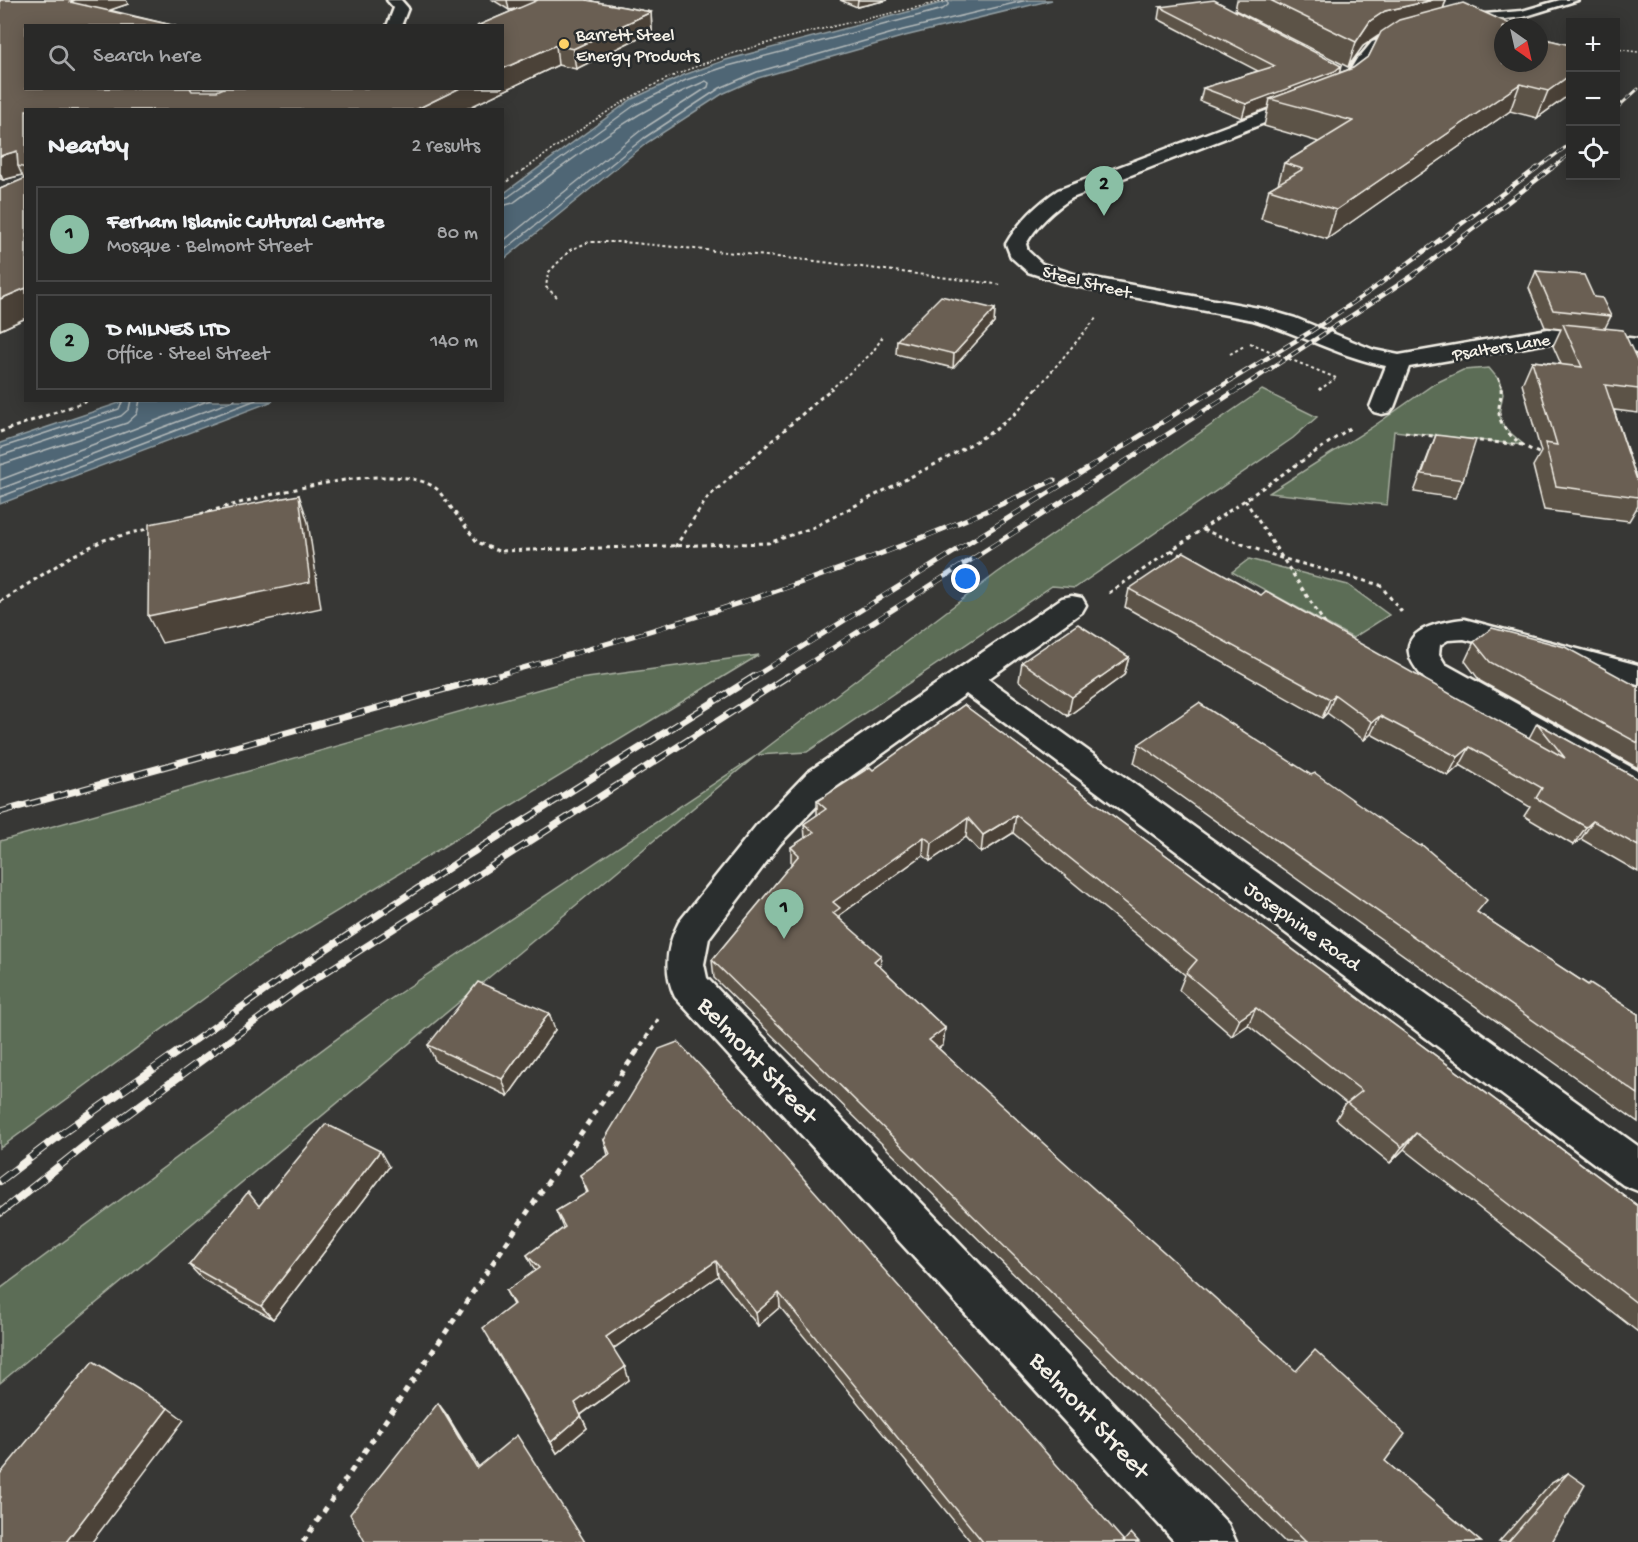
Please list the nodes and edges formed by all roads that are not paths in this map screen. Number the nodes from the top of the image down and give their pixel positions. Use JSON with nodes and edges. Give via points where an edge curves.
{"nodes":[{"id":1,"x":394,"y":0,"type":"edge"},
{"id":2,"x":1572,"y":0,"type":"edge"},
{"id":3,"x":1454,"y":20,"type":"edge"},
{"id":4,"x":395,"y":24,"type":"edge"},
{"id":5,"x":1422,"y":32,"type":"edge"},
{"id":6,"x":1363,"y":60,"type":"joint"},
{"id":7,"x":1334,"y":69,"type":"edge"},
{"id":8,"x":1353,"y":78,"type":"junction"},
{"id":9,"x":1638,"y":346,"type":"edge"},
{"id":10,"x":1400,"y":362,"type":"junction"},
{"id":11,"x":1382,"y":407,"type":"road end"},
{"id":12,"x":1071,"y":605,"type":"road end"},
{"id":13,"x":1638,"y":675,"type":"edge"},
{"id":14,"x":967,"y":679,"type":"junction"},
{"id":15,"x":1638,"y":786,"type":"edge"},
{"id":16,"x":1638,"y":1171,"type":"edge"},
{"id":17,"x":1210,"y":1542,"type":"edge"}],
"edges":[{"from":1,"to":4,"type":"street","via":[[400,8]]},
{"from":2,"to":3,"type":"lane","via":[[1523,14]]},
{"from":5,"to":6,"type":"lane","via":[[1377,43]]},
{"from":6,"to":8,"type":"street"},
{"from":7,"to":8,"type":"street"},
{"from":8,"to":10,"type":"street","name":"Steel Street","via":[[1338,89],[1065,194],[1051,203],[1016,244],[1018,253],[1035,268],[1118,290],[1256,314],[1368,356]]},
{"from":9,"to":10,"type":"street","name":"Psalters Lane","via":[[1548,336]]},
{"from":10,"to":11,"type":"street"},
{"from":12,"to":14,"type":"street","name":"Belmont Street"},
{"from":13,"to":15,"type":"street","via":[[1464,629],[1442,631],[1425,640],[1424,654],[1434,671]]},
{"from":14,"to":16,"type":"street","name":"Josephine Road"},
{"from":14,"to":17,"type":"street","name":"Belmont Street","via":[[820,781],[768,836],[692,933],[685,964],[689,985]]}]}
